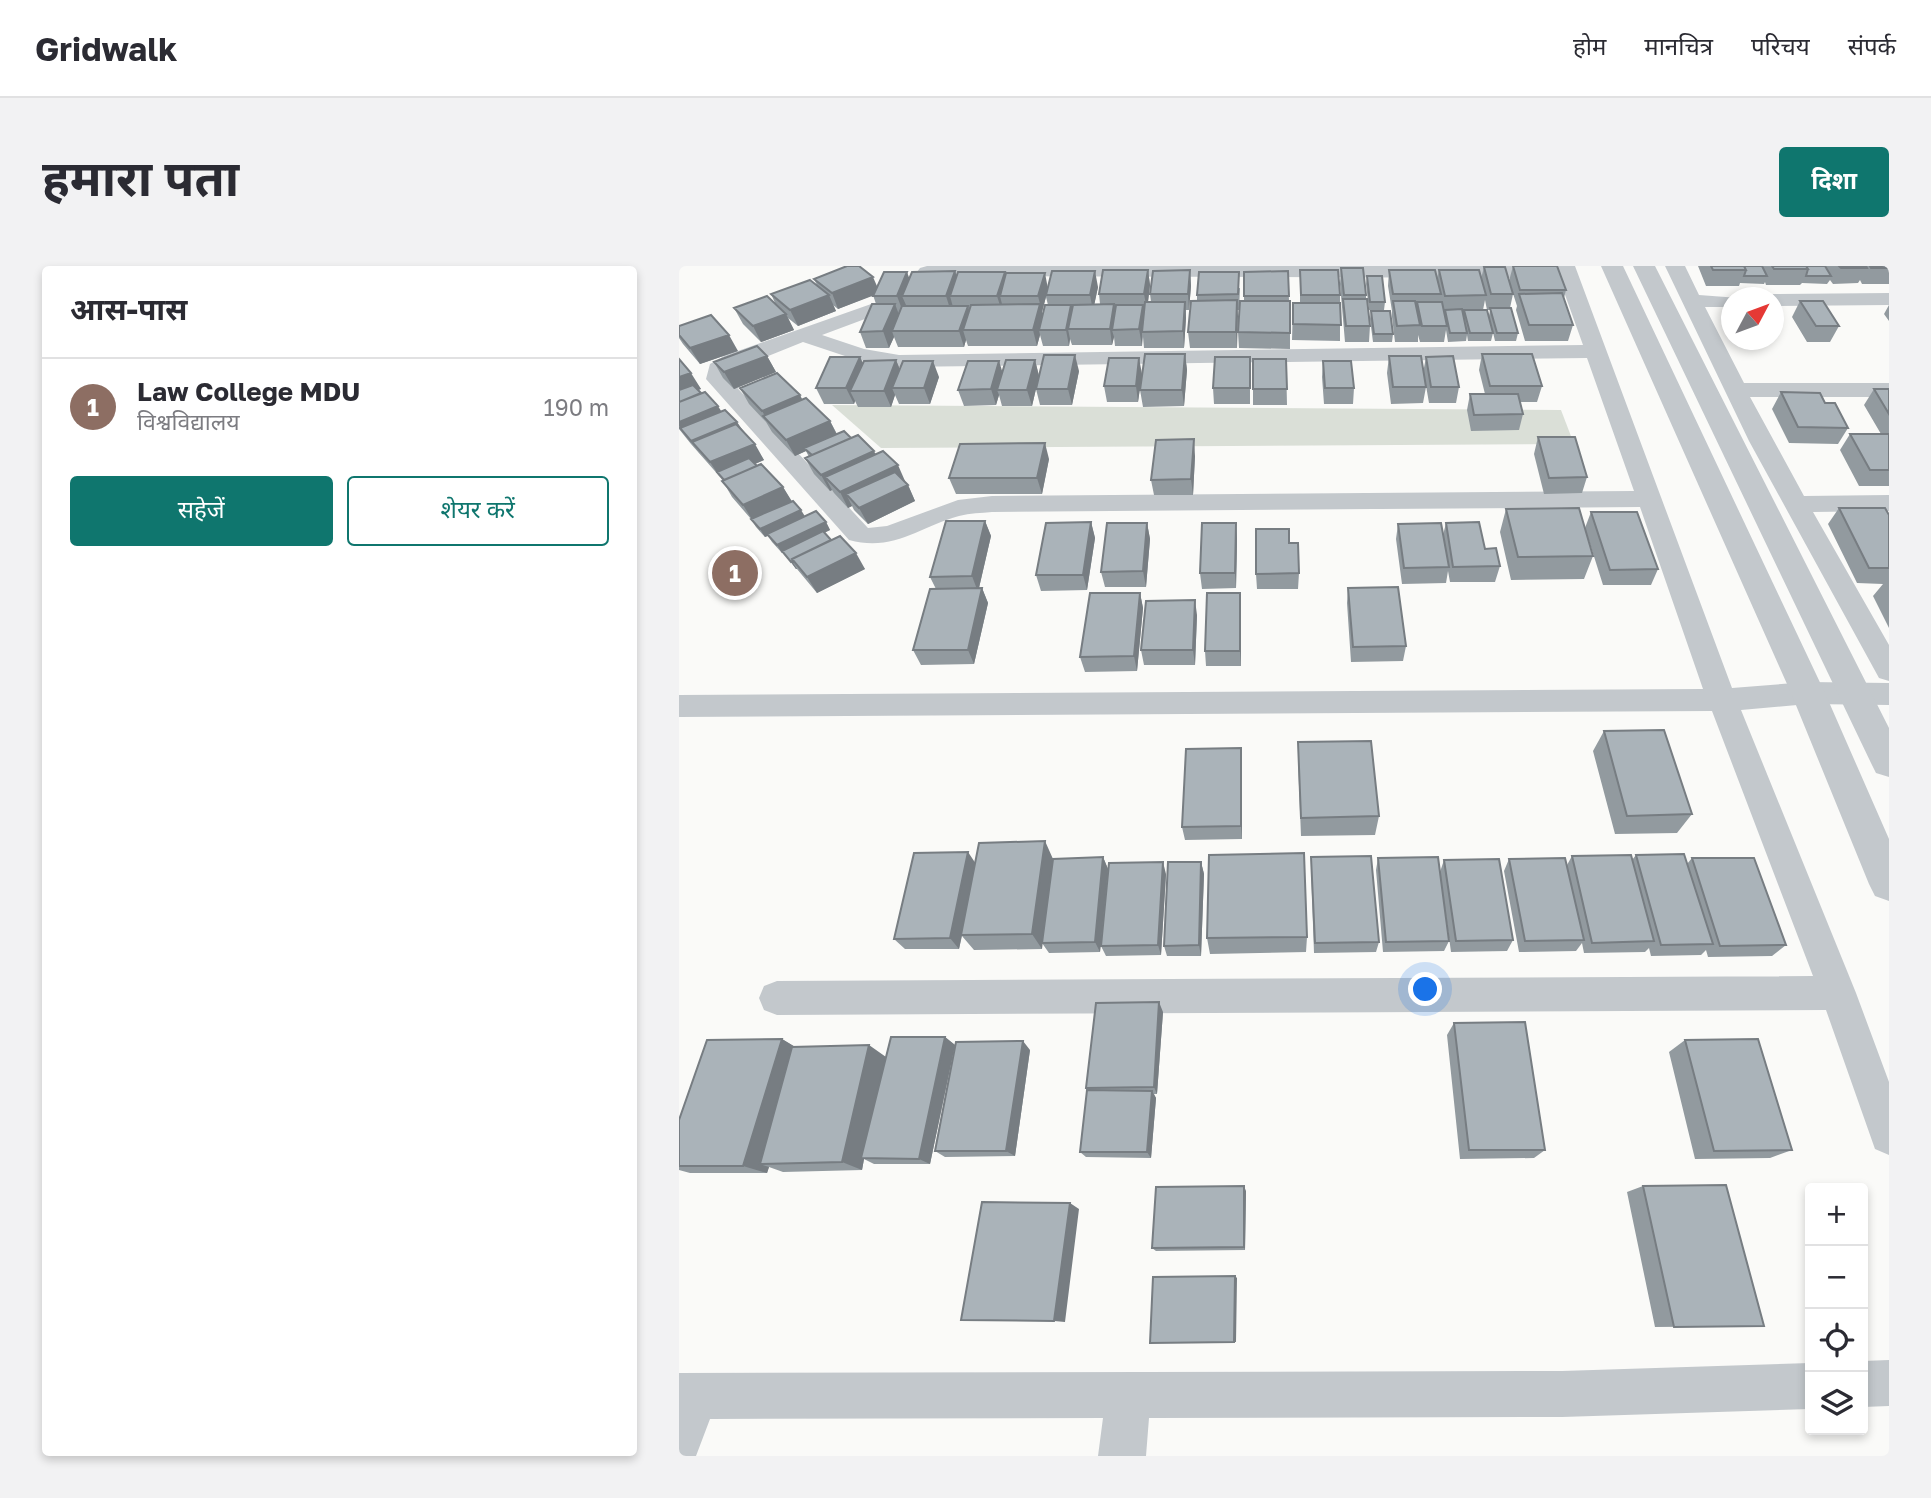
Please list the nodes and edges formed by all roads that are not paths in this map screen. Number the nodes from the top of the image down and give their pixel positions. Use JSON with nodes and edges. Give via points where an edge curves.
{"nodes":[{"id":1,"x":1612,"y":266,"type":"edge"},
{"id":2,"x":1644,"y":266,"type":"edge"},
{"id":3,"x":1675,"y":266,"type":"edge"},
{"id":4,"x":1566,"y":270,"type":"edge"},
{"id":5,"x":927,"y":272,"type":"edge"},
{"id":6,"x":1889,"y":299,"type":"edge"},
{"id":7,"x":1784,"y":300,"type":"edge"},
{"id":8,"x":1694,"y":301,"type":"junction"},
{"id":9,"x":1721,"y":301,"type":"edge"},
{"id":10,"x":874,"y":309,"type":"edge"},
{"id":11,"x":803,"y":335,"type":"junction"},
{"id":12,"x":1595,"y":351,"type":"junction"},
{"id":13,"x":1736,"y":390,"type":"junction"},
{"id":14,"x":1889,"y":390,"type":"edge"},
{"id":15,"x":1651,"y":499,"type":"junction"},
{"id":16,"x":1889,"y":503,"type":"edge"},
{"id":17,"x":1798,"y":505,"type":"junction"},
{"id":18,"x":1889,"y":670,"type":"edge"},
{"id":19,"x":1808,"y":693,"type":"junction"},
{"id":20,"x":1857,"y":694,"type":"junction"},
{"id":21,"x":1889,"y":694,"type":"edge"},
{"id":22,"x":1723,"y":700,"type":"junction"},
{"id":23,"x":679,"y":706,"type":"edge"},
{"id":24,"x":1889,"y":763,"type":"edge"},
{"id":25,"x":1889,"y":884,"type":"edge"},
{"id":26,"x":1838,"y":993,"type":"junction"},
{"id":27,"x":777,"y":998,"type":"dead end"},
{"id":28,"x":1889,"y":1135,"type":"edge"},
{"id":29,"x":1889,"y":1383,"type":"edge"},
{"id":30,"x":1868,"y":1384,"type":"edge"},
{"id":31,"x":1805,"y":1386,"type":"edge"},
{"id":32,"x":1129,"y":1394,"type":"junction"},
{"id":33,"x":686,"y":1396,"type":"edge"},
{"id":34,"x":679,"y":1441,"type":"edge"},
{"id":35,"x":1122,"y":1456,"type":"edge"}],
"edges":[{"from":1,"to":19,"type":"street"},
{"from":2,"to":20,"type":"street"},
{"from":3,"to":8,"type":"street"},
{"from":4,"to":5,"type":"street"},
{"from":4,"to":12,"type":"street"},
{"from":6,"to":7,"type":"street"},
{"from":8,"to":9,"type":"street"},
{"from":8,"to":13,"type":"street"},
{"from":10,"to":11,"type":"street"},
{"from":11,"to":12,"type":"street","via":[[842,351],[899,361]]},
{"from":11,"to":15,"type":"street","via":[[732,361],[718,369],[717,379],[857,534],[867,539],[956,508],[992,504]]},
{"from":12,"to":15,"type":"street"},
{"from":13,"to":14,"type":"street"},
{"from":13,"to":17,"type":"street"},
{"from":15,"to":22,"type":"street"},
{"from":16,"to":17,"type":"street"},
{"from":17,"to":18,"type":"street"},
{"from":19,"to":20,"type":"street"},
{"from":19,"to":22,"type":"street"},
{"from":19,"to":25,"type":"street"},
{"from":20,"to":21,"type":"street"},
{"from":20,"to":24,"type":"street"},
{"from":22,"to":23,"type":"street"},
{"from":22,"to":26,"type":"street"},
{"from":26,"to":27,"type":"street"},
{"from":26,"to":28,"type":"street"},
{"from":29,"to":30,"type":"street"},
{"from":31,"to":32,"type":"street","via":[[1562,1394]]},
{"from":32,"to":33,"type":"street"},
{"from":32,"to":35,"type":"street"},
{"from":33,"to":34,"type":"street"}]}
